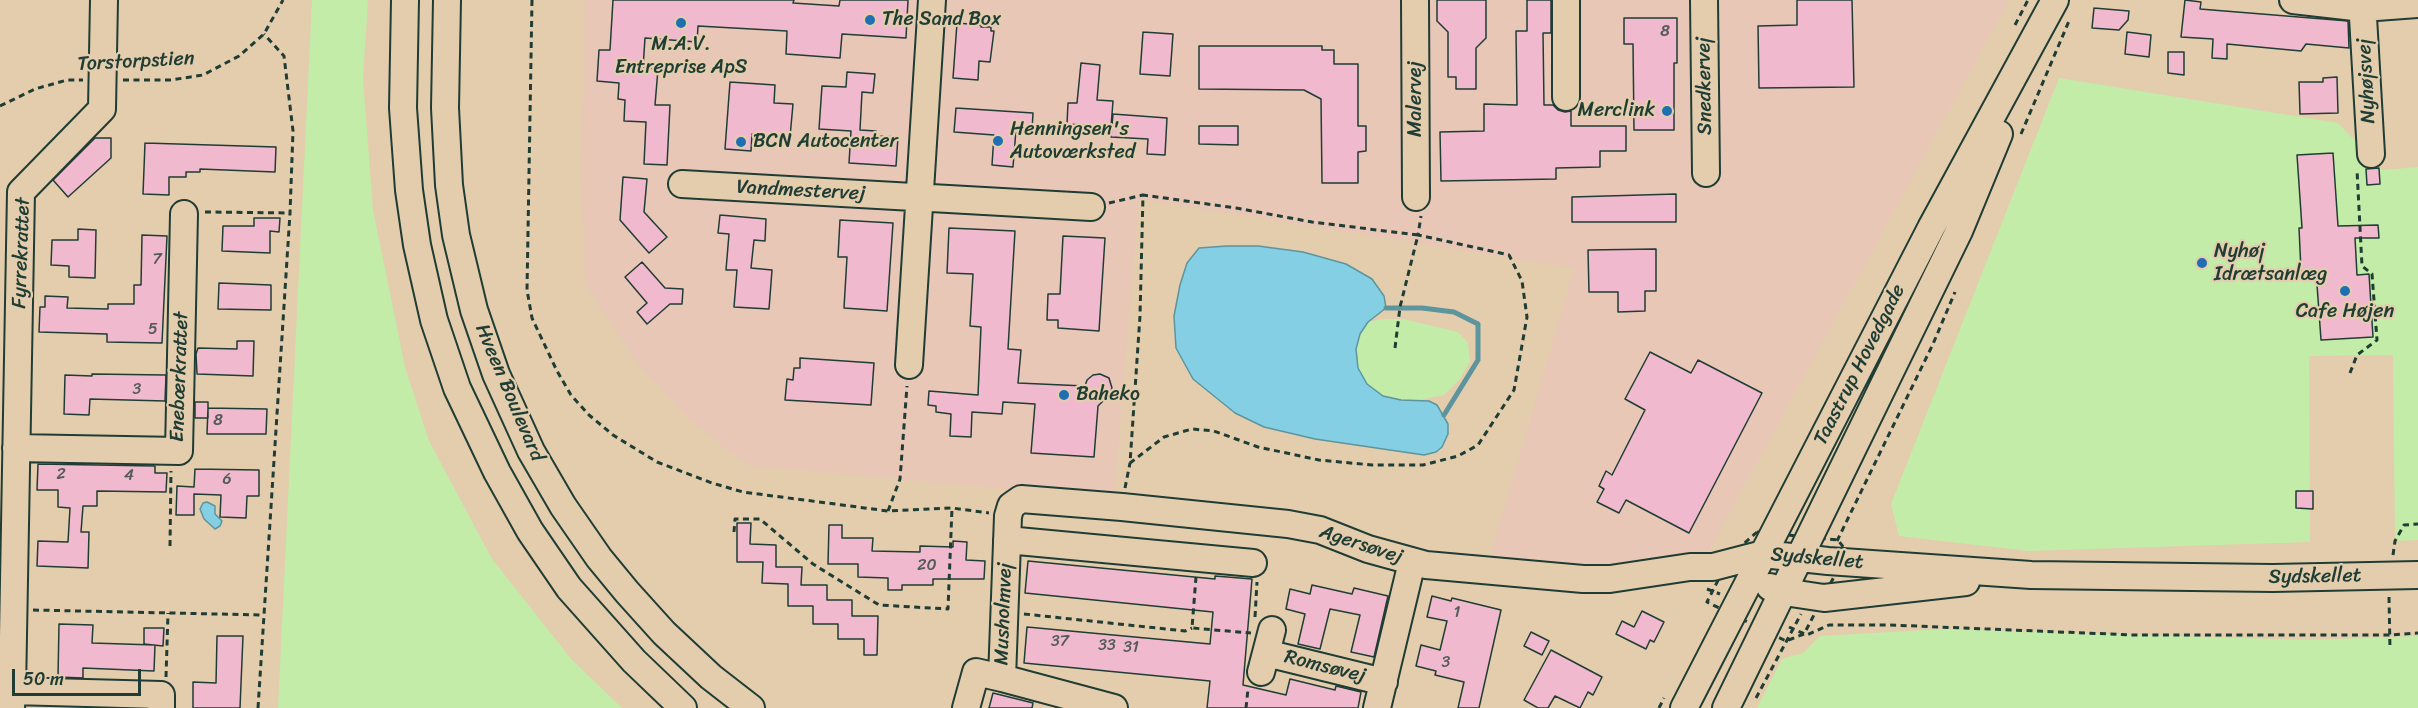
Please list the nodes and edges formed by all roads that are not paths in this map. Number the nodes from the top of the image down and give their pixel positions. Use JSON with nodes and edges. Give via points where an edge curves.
{"nodes":[{"id":1,"x":104,"y":0,"type":"edge"},
{"id":2,"x":405,"y":0,"type":"edge"},
{"id":3,"x":447,"y":0,"type":"edge"},
{"id":4,"x":932,"y":0,"type":"edge"},
{"id":5,"x":1414,"y":0,"type":"edge"},
{"id":6,"x":1566,"y":0,"type":"edge"},
{"id":7,"x":1704,"y":0,"type":"edge"},
{"id":8,"x":2055,"y":0,"type":"edge"},
{"id":9,"x":2293,"y":0,"type":"edge"},
{"id":10,"x":2363,"y":4,"type":"edge"},
{"id":11,"x":2418,"y":4,"type":"edge"},
{"id":12,"x":2043,"y":25,"type":"junction"},
{"id":13,"x":1566,"y":96,"type":"dead end"},
{"id":14,"x":2372,"y":154,"type":"road end"},
{"id":15,"x":1707,"y":173,"type":"dead end"},
{"id":16,"x":682,"y":184,"type":"dead end"},
{"id":17,"x":1416,"y":197,"type":"road end"},
{"id":18,"x":920,"y":198,"type":"junction"},
{"id":19,"x":1092,"y":207,"type":"road end"},
{"id":20,"x":184,"y":214,"type":"road end"},
{"id":21,"x":10,"y":320,"type":"edge"},
{"id":22,"x":9,"y":364,"type":"edge"},
{"id":23,"x":909,"y":365,"type":"road end"},
{"id":24,"x":16,"y":447,"type":"junction"},
{"id":25,"x":1009,"y":521,"type":"junction"},
{"id":26,"x":1763,"y":554,"type":"junction"},
{"id":27,"x":1801,"y":558,"type":"junction"},
{"id":28,"x":1412,"y":562,"type":"junction"},
{"id":29,"x":1253,"y":563,"type":"road end"},
{"id":30,"x":2418,"y":574,"type":"edge"},
{"id":31,"x":2031,"y":575,"type":"junction"},
{"id":32,"x":1708,"y":578,"type":"junction"},
{"id":33,"x":1784,"y":592,"type":"junction"},
{"id":34,"x":1734,"y":597,"type":"junction"},
{"id":35,"x":7,"y":610,"type":"edge"},
{"id":36,"x":1261,"y":642,"type":"road end"},
{"id":37,"x":1002,"y":678,"type":"junction"},
{"id":38,"x":1383,"y":682,"type":"junction"},
{"id":39,"x":11,"y":699,"type":"edge"},
{"id":40,"x":161,"y":702,"type":"edge"},
{"id":41,"x":683,"y":708,"type":"edge"},
{"id":42,"x":752,"y":708,"type":"edge"},
{"id":43,"x":966,"y":708,"type":"edge"},
{"id":44,"x":1114,"y":708,"type":"edge"},
{"id":45,"x":1377,"y":708,"type":"edge"},
{"id":46,"x":1684,"y":708,"type":"edge"},
{"id":47,"x":1726,"y":708,"type":"edge"}],
"edges":[{"from":1,"to":21,"type":"street","name":"Fyrrekrattet","via":[[102,110],[21,192]]},
{"from":2,"to":41,"type":"street","via":[[403,108],[409,190],[434,320],[457,388],[507,492],[569,588],[634,661]]},
{"from":3,"to":42,"type":"street","name":"Hveen Boulevard","via":[[445,108],[449,185],[474,310],[496,374],[531,451],[599,558],[664,633],[711,677]]},
{"from":4,"to":18,"type":"street"},
{"from":5,"to":17,"type":"street","name":"Malervej"},
{"from":6,"to":13,"type":"street"},
{"from":7,"to":15,"type":"street","name":"Snedkervej"},
{"from":8,"to":12,"type":"street","name":"Taastrup Hovedgade"},
{"from":9,"to":10,"type":"street"},
{"from":10,"to":11,"type":"street"},
{"from":10,"to":14,"type":"street","name":"Nyhøjsvej"},
{"from":12,"to":26,"type":"street","name":"Taastrup Hovedgade","via":[[1931,228]]},
{"from":12,"to":27,"type":"street","name":"Taastrup Hovedgade","via":[[1959,231]]},
{"from":16,"to":18,"type":"street","name":"Vandmestervej"},
{"from":18,"to":19,"type":"street","name":"Vandmestervej"},
{"from":18,"to":23,"type":"street"},
{"from":20,"to":24,"type":"street","name":"Enebærkrattet","via":[[179,451]]},
{"from":21,"to":22,"type":"street","name":"Fyrrekrattet"},
{"from":22,"to":24,"type":"street","name":"Fyrrekrattet"},
{"from":24,"to":35,"type":"street","name":"Fyrrekrattet"},
{"from":25,"to":28,"type":"street","name":"Agersøvej","via":[[1021,499],[1122,507],[1320,530]]},
{"from":25,"to":29,"type":"street","via":[[1198,558]]},
{"from":25,"to":37,"type":"street","name":"Musholmvej"},
{"from":26,"to":27,"type":"street","name":"Sydskellet"},
{"from":26,"to":32,"type":"street","name":"Sydskellet"},
{"from":26,"to":34,"type":"street","name":"Taastrup Hovedgade"},
{"from":27,"to":31,"type":"street","name":"Sydskellet"},
{"from":27,"to":33,"type":"street","name":"Taastrup Hovedgade"},
{"from":28,"to":32,"type":"street","name":"Agersøvej","via":[[1583,579],[1610,579],[1690,567]]},
{"from":28,"to":38,"type":"street","name":"Romsøvej"},
{"from":30,"to":31,"type":"street","name":"Sydskellet","via":[[2273,578]]},
{"from":31,"to":33,"type":"street","name":"Sydskellet","via":[[1824,598]]},
{"from":32,"to":34,"type":"street","name":"Sydskellet"},
{"from":33,"to":34,"type":"street","name":"Sydskellet"},
{"from":33,"to":47,"type":"street","name":"Taastrup Hovedgade"},
{"from":34,"to":46,"type":"street","name":"Taastrup Hovedgade"},
{"from":35,"to":39,"type":"street","name":"Fyrrekrattet"},
{"from":36,"to":38,"type":"street","name":"Romsøvej"},
{"from":37,"to":43,"type":"street","via":[[976,672]]},
{"from":37,"to":44,"type":"street","name":"Musholmvej"},
{"from":38,"to":45,"type":"street","name":"Romsøvej"},
{"from":39,"to":40,"type":"street"}]}
